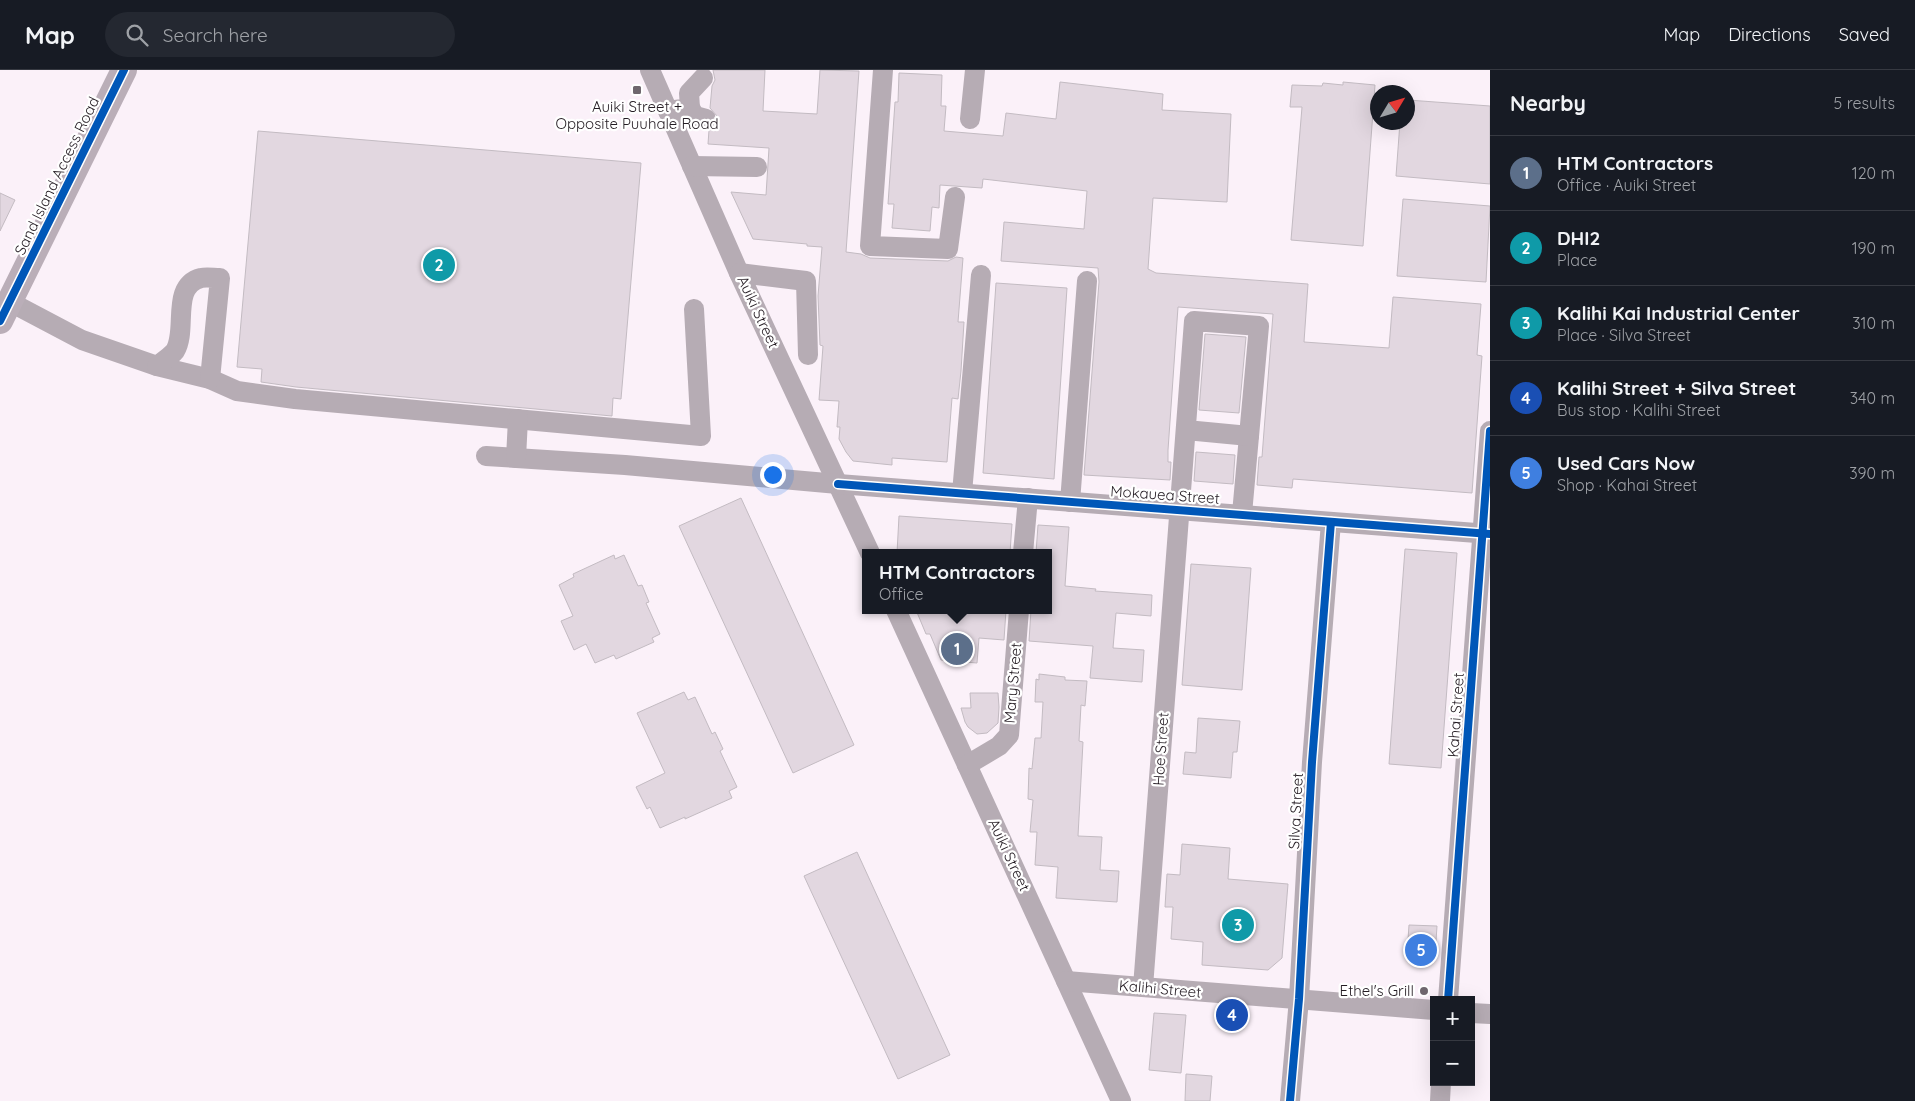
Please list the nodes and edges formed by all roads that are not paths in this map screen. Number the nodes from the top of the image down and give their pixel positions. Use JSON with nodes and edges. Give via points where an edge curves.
{"nodes":[{"id":1,"x":124,"y":70,"type":"edge"},
{"id":2,"x":650,"y":70,"type":"edge"},
{"id":3,"x":883,"y":70,"type":"edge"},
{"id":4,"x":975,"y":70,"type":"edge"},
{"id":5,"x":703,"y":78,"type":"dead end"},
{"id":6,"x":668,"y":111,"type":"junction"},
{"id":7,"x":970,"y":119,"type":"dead end"},
{"id":8,"x":692,"y":166,"type":"junction"},
{"id":9,"x":757,"y":167,"type":"dead end"},
{"id":10,"x":955,"y":198,"type":"dead end"},
{"id":11,"x":739,"y":273,"type":"junction"},
{"id":12,"x":981,"y":275,"type":"dead end"},
{"id":13,"x":1087,"y":281,"type":"dead end"},
{"id":14,"x":694,"y":309,"type":"dead end"},
{"id":15,"x":4,"y":310,"type":"edge"},
{"id":16,"x":808,"y":355,"type":"dead end"},
{"id":17,"x":157,"y":366,"type":"junction"},
{"id":18,"x":210,"y":379,"type":"junction"},
{"id":19,"x":518,"y":419,"type":"junction"},
{"id":20,"x":1186,"y":430,"type":"junction"},
{"id":21,"x":1490,"y":431,"type":"edge"},
{"id":22,"x":1249,"y":436,"type":"junction"},
{"id":23,"x":486,"y":456,"type":"dead end"},
{"id":24,"x":516,"y":458,"type":"junction"},
{"id":25,"x":838,"y":484,"type":"junction"},
{"id":26,"x":962,"y":494,"type":"junction"},
{"id":27,"x":1028,"y":498,"type":"junction"},
{"id":28,"x":1070,"y":502,"type":"junction"},
{"id":29,"x":1180,"y":510,"type":"junction"},
{"id":30,"x":1242,"y":514,"type":"junction"},
{"id":31,"x":1331,"y":522,"type":"junction"},
{"id":32,"x":1487,"y":533,"type":"edge"},
{"id":33,"x":868,"y":549,"type":"edge"},
{"id":34,"x":1024,"y":549,"type":"edge"},
{"id":35,"x":898,"y":614,"type":"edge"},
{"id":36,"x":1019,"y":614,"type":"edge"},
{"id":37,"x":967,"y":765,"type":"junction"},
{"id":38,"x":1066,"y":981,"type":"junction"},
{"id":39,"x":1143,"y":988,"type":"junction"},
{"id":40,"x":1448,"y":996,"type":"edge"},
{"id":41,"x":1299,"y":999,"type":"junction"},
{"id":42,"x":1430,"y":1010,"type":"edge"},
{"id":43,"x":1475,"y":1013,"type":"edge"},
{"id":44,"x":1490,"y":1014,"type":"edge"},
{"id":45,"x":1441,"y":1086,"type":"edge"},
{"id":46,"x":1121,"y":1101,"type":"edge"},
{"id":47,"x":1290,"y":1101,"type":"edge"},
{"id":48,"x":1440,"y":1101,"type":"edge"}],
"edges":[{"from":1,"to":15,"type":"main road","name":"Sand Island Access Road"},
{"from":2,"to":6,"type":"street","name":"Auiki Street"},
{"from":3,"to":10,"type":"street","via":[[870,246],[948,249]]},
{"from":4,"to":7,"type":"street"},
{"from":5,"to":6,"type":"street","via":[[689,93],[698,113]]},
{"from":6,"to":8,"type":"street","name":"Auiki Street"},
{"from":8,"to":9,"type":"street"},
{"from":8,"to":11,"type":"street","name":"Auiki Street"},
{"from":11,"to":16,"type":"street","via":[[806,281]]},
{"from":11,"to":25,"type":"street","name":"Auiki Street"},
{"from":12,"to":26,"type":"street"},
{"from":13,"to":28,"type":"street"},
{"from":14,"to":19,"type":"street","via":[[701,436]]},
{"from":15,"to":17,"type":"street"},
{"from":17,"to":18,"type":"street"},
{"from":17,"to":18,"type":"street","via":[[174,351],[179,339],[182,299],[189,285],[201,278],[220,278]]},
{"from":18,"to":19,"type":"street","via":[[238,391],[295,399]]},
{"from":19,"to":24,"type":"street"},
{"from":20,"to":22,"type":"street"},
{"from":20,"to":22,"type":"street","name":"Hoe Street","via":[[1194,321],[1259,326]]},
{"from":20,"to":29,"type":"street","name":"Hoe Street"},
{"from":21,"to":32,"type":"street","name":"Kahai Street"},
{"from":22,"to":30,"type":"street"},
{"from":23,"to":24,"type":"street","name":"Mokauea Street"},
{"from":24,"to":25,"type":"street","name":"Mokauea Street","via":[[625,464]]},
{"from":25,"to":26,"type":"street","name":"Mokauea Street"},
{"from":25,"to":33,"type":"street","name":"Auiki Street"},
{"from":26,"to":27,"type":"street","name":"Mokauea Street"},
{"from":27,"to":28,"type":"street","name":"Mokauea Street"},
{"from":27,"to":34,"type":"street"},
{"from":28,"to":29,"type":"street","name":"Mokauea Street"},
{"from":29,"to":30,"type":"street","name":"Mokauea Street"},
{"from":29,"to":39,"type":"street","name":"Hoe Street"},
{"from":30,"to":31,"type":"street","name":"Mokauea Street"},
{"from":31,"to":32,"type":"street","name":"Mokauea Street"},
{"from":31,"to":41,"type":"street","name":"Silva Street","via":[[1312,762]]},
{"from":32,"to":40,"type":"street","name":"Kahai Street"},
{"from":35,"to":37,"type":"street","name":"Auiki Street"},
{"from":36,"to":37,"type":"street","name":"Mary Street","via":[[1009,735],[999,746]]},
{"from":37,"to":38,"type":"street","name":"Auiki Street"},
{"from":38,"to":39,"type":"street","name":"Kalihi Street"},
{"from":38,"to":46,"type":"street","name":"Auiki Street"},
{"from":39,"to":41,"type":"street","name":"Kalihi Street"},
{"from":41,"to":42,"type":"street","name":"Kalihi Street"},
{"from":41,"to":47,"type":"street","name":"Silva Street"},
{"from":43,"to":44,"type":"street"},
{"from":45,"to":48,"type":"street"}]}
